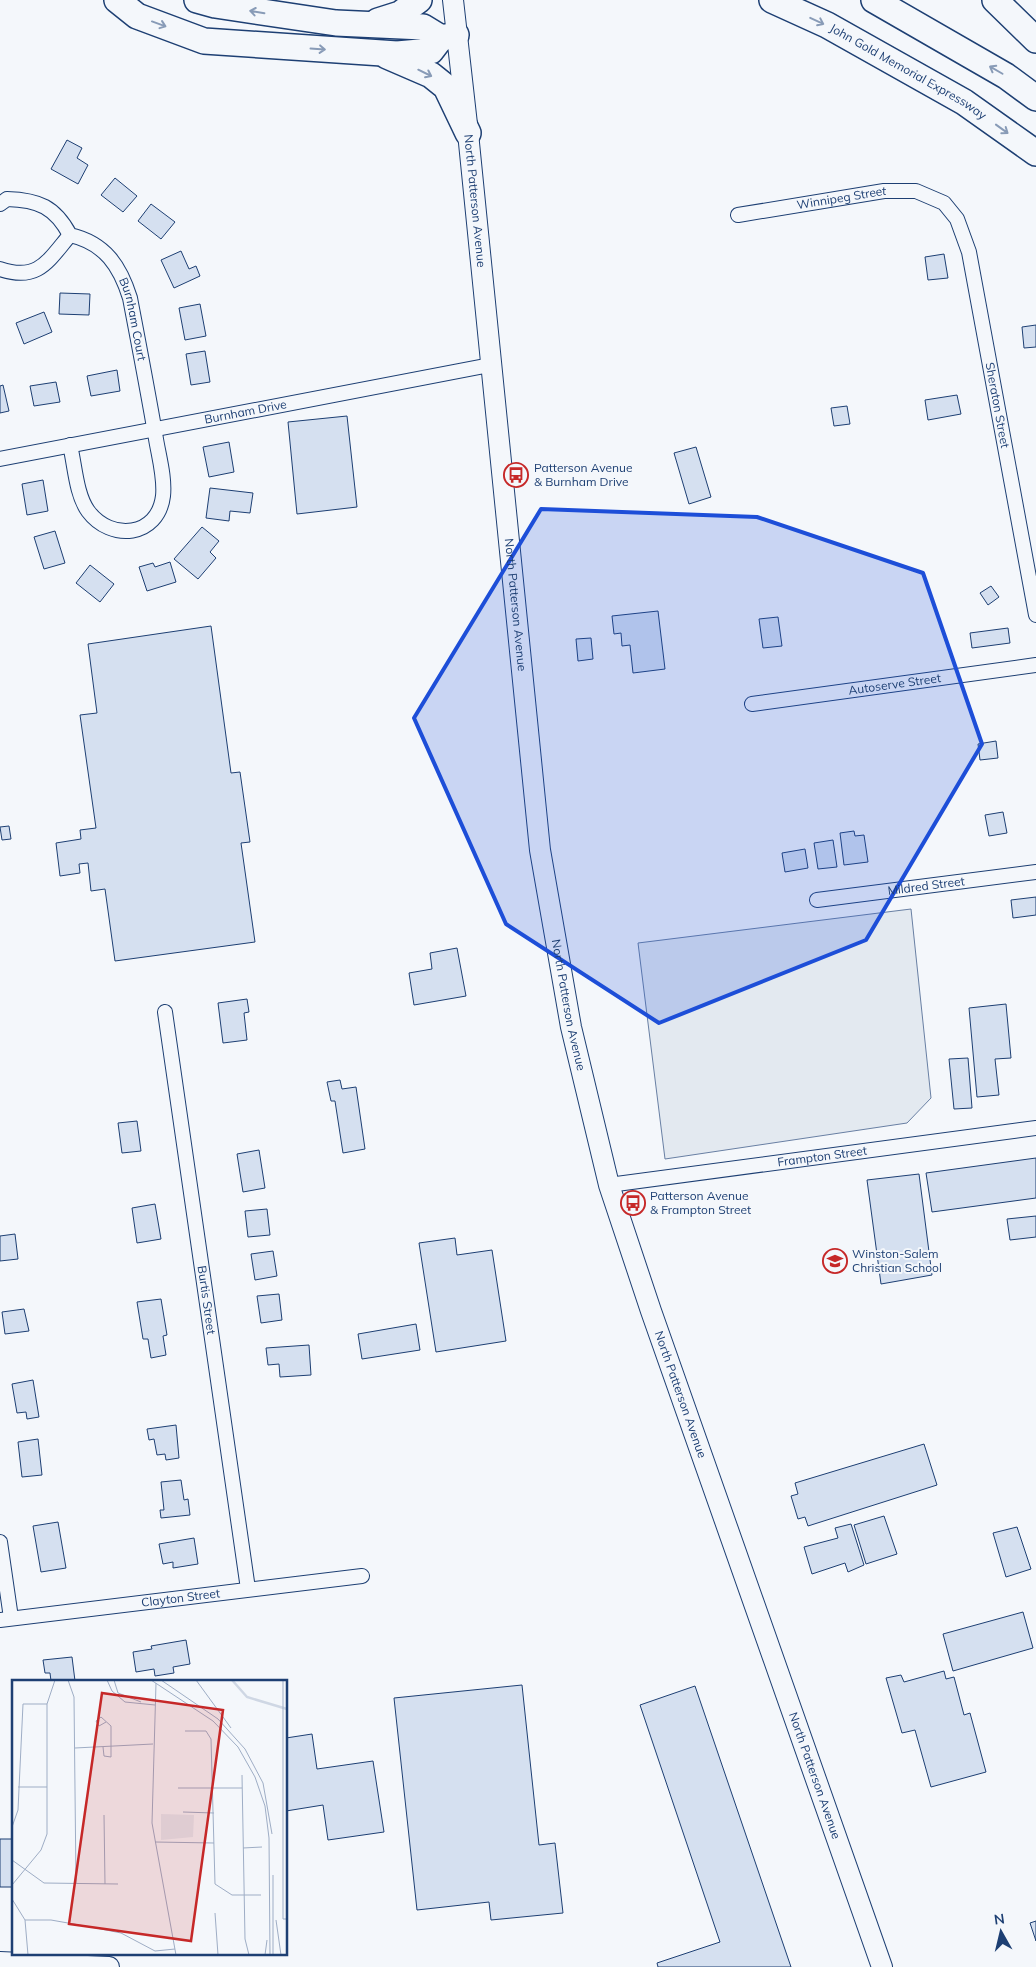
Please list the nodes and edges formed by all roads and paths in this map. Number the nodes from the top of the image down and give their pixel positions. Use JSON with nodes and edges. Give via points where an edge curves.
{"nodes":[{"id":1,"x":117,"y":0,"type":"edge"},
{"id":2,"x":197,"y":0,"type":"edge"},
{"id":3,"x":420,"y":0,"type":"edge"},
{"id":4,"x":453,"y":0,"type":"edge"},
{"id":5,"x":772,"y":0,"type":"edge"},
{"id":6,"x":874,"y":0,"type":"edge"},
{"id":7,"x":995,"y":0,"type":"edge"},
{"id":8,"x":370,"y":24,"type":"junction"},
{"id":9,"x":449,"y":37,"type":"junction"},
{"id":10,"x":1036,"y":40,"type":"edge"},
{"id":11,"x":380,"y":53,"type":"junction"},
{"id":12,"x":1036,"y":98,"type":"edge"},
{"id":13,"x":468,"y":133,"type":"junction"},
{"id":14,"x":1036,"y":154,"type":"edge"},
{"id":15,"x":944,"y":203,"type":"joint"},
{"id":16,"x":0,"y":204,"type":"edge"},
{"id":17,"x":738,"y":214,"type":"dead end"},
{"id":18,"x":70,"y":235,"type":"junction"},
{"id":19,"x":0,"y":269,"type":"edge"},
{"id":20,"x":490,"y":365,"type":"junction"},
{"id":21,"x":155,"y":430,"type":"junction"},
{"id":22,"x":70,"y":445,"type":"junction"},
{"id":23,"x":0,"y":459,"type":"edge"},
{"id":24,"x":1036,"y":615,"type":"edge"},
{"id":25,"x":1036,"y":665,"type":"edge"},
{"id":26,"x":752,"y":704,"type":"dead end"},
{"id":27,"x":1036,"y":872,"type":"edge"},
{"id":28,"x":817,"y":900,"type":"dead end"},
{"id":29,"x":165,"y":1012,"type":"dead end"},
{"id":30,"x":1036,"y":1128,"type":"edge"},
{"id":31,"x":609,"y":1185,"type":"junction"},
{"id":32,"x":0,"y":1542,"type":"edge"},
{"id":33,"x":362,"y":1576,"type":"dead end"},
{"id":34,"x":248,"y":1589,"type":"junction"},
{"id":35,"x":6,"y":1619,"type":"edge"},
{"id":36,"x":0,"y":1962,"type":"edge"},
{"id":37,"x":109,"y":1967,"type":"edge"},
{"id":38,"x":882,"y":1967,"type":"edge"}],
"edges":[{"from":1,"to":11,"type":"highway","one_way":true,"via":[[137,16],[204,41]]},
{"from":8,"to":2,"type":"highway","one_way":true,"via":[[336,23]]},
{"from":3,"to":8,"type":"highway","via":[[400,14]]},
{"from":4,"to":9,"type":"main road","name":"North Patterson Avenue"},
{"from":5,"to":14,"type":"highway","name":"John Gold Memorial Expressway","one_way":true,"via":[[827,26],[964,102]]},
{"from":12,"to":6,"type":"highway","one_way":true,"via":[[1006,76]]},
{"from":7,"to":10,"type":"highway"},
{"from":8,"to":9,"type":"highway","via":[[423,26]]},
{"from":9,"to":11,"type":"highway","via":[[431,51]]},
{"from":9,"to":13,"type":"main road","name":"North Patterson Avenue"},
{"from":11,"to":13,"type":"highway","one_way":true,"via":[[431,75],[446,87]]},
{"from":13,"to":20,"type":"main road","name":"North Patterson Avenue"},
{"from":15,"to":17,"type":"street","name":"Winnipeg Street","via":[[916,191],[884,191]]},
{"from":15,"to":24,"type":"street","name":"Sheraton Street","via":[[957,220],[969,252]]},
{"from":16,"to":18,"type":"street","via":[[7,199],[25,200],[53,210]]},
{"from":18,"to":19,"type":"street","via":[[39,270],[15,274]]},
{"from":18,"to":21,"type":"street","name":"Burnham Court","via":[[84,238],[108,254],[124,278]]},
{"from":20,"to":21,"type":"street","name":"Burnham Drive"},
{"from":20,"to":31,"type":"main road","name":"North Patterson Avenue","via":[[540,850],[571,1027]]},
{"from":21,"to":22,"type":"street","name":"Burnham Drive"},
{"from":21,"to":22,"type":"street","name":"Burnham Court","via":[[163,494],[161,508],[154,520],[135,530],[114,530],[95,520],[86,508]]},
{"from":22,"to":23,"type":"street","name":"Burnham Drive"},
{"from":25,"to":26,"type":"street","name":"Autoserve Street"},
{"from":27,"to":28,"type":"street","name":"Mildred Street"},
{"from":29,"to":34,"type":"street","name":"Burtis Street"},
{"from":30,"to":31,"type":"street","name":"Frampton Street"},
{"from":31,"to":38,"type":"main road","name":"North Patterson Avenue"},
{"from":32,"to":35,"type":"street"},
{"from":33,"to":34,"type":"street","name":"Clayton Street"},
{"from":34,"to":35,"type":"street","name":"Clayton Street"},
{"from":36,"to":37,"type":"main road"}]}
